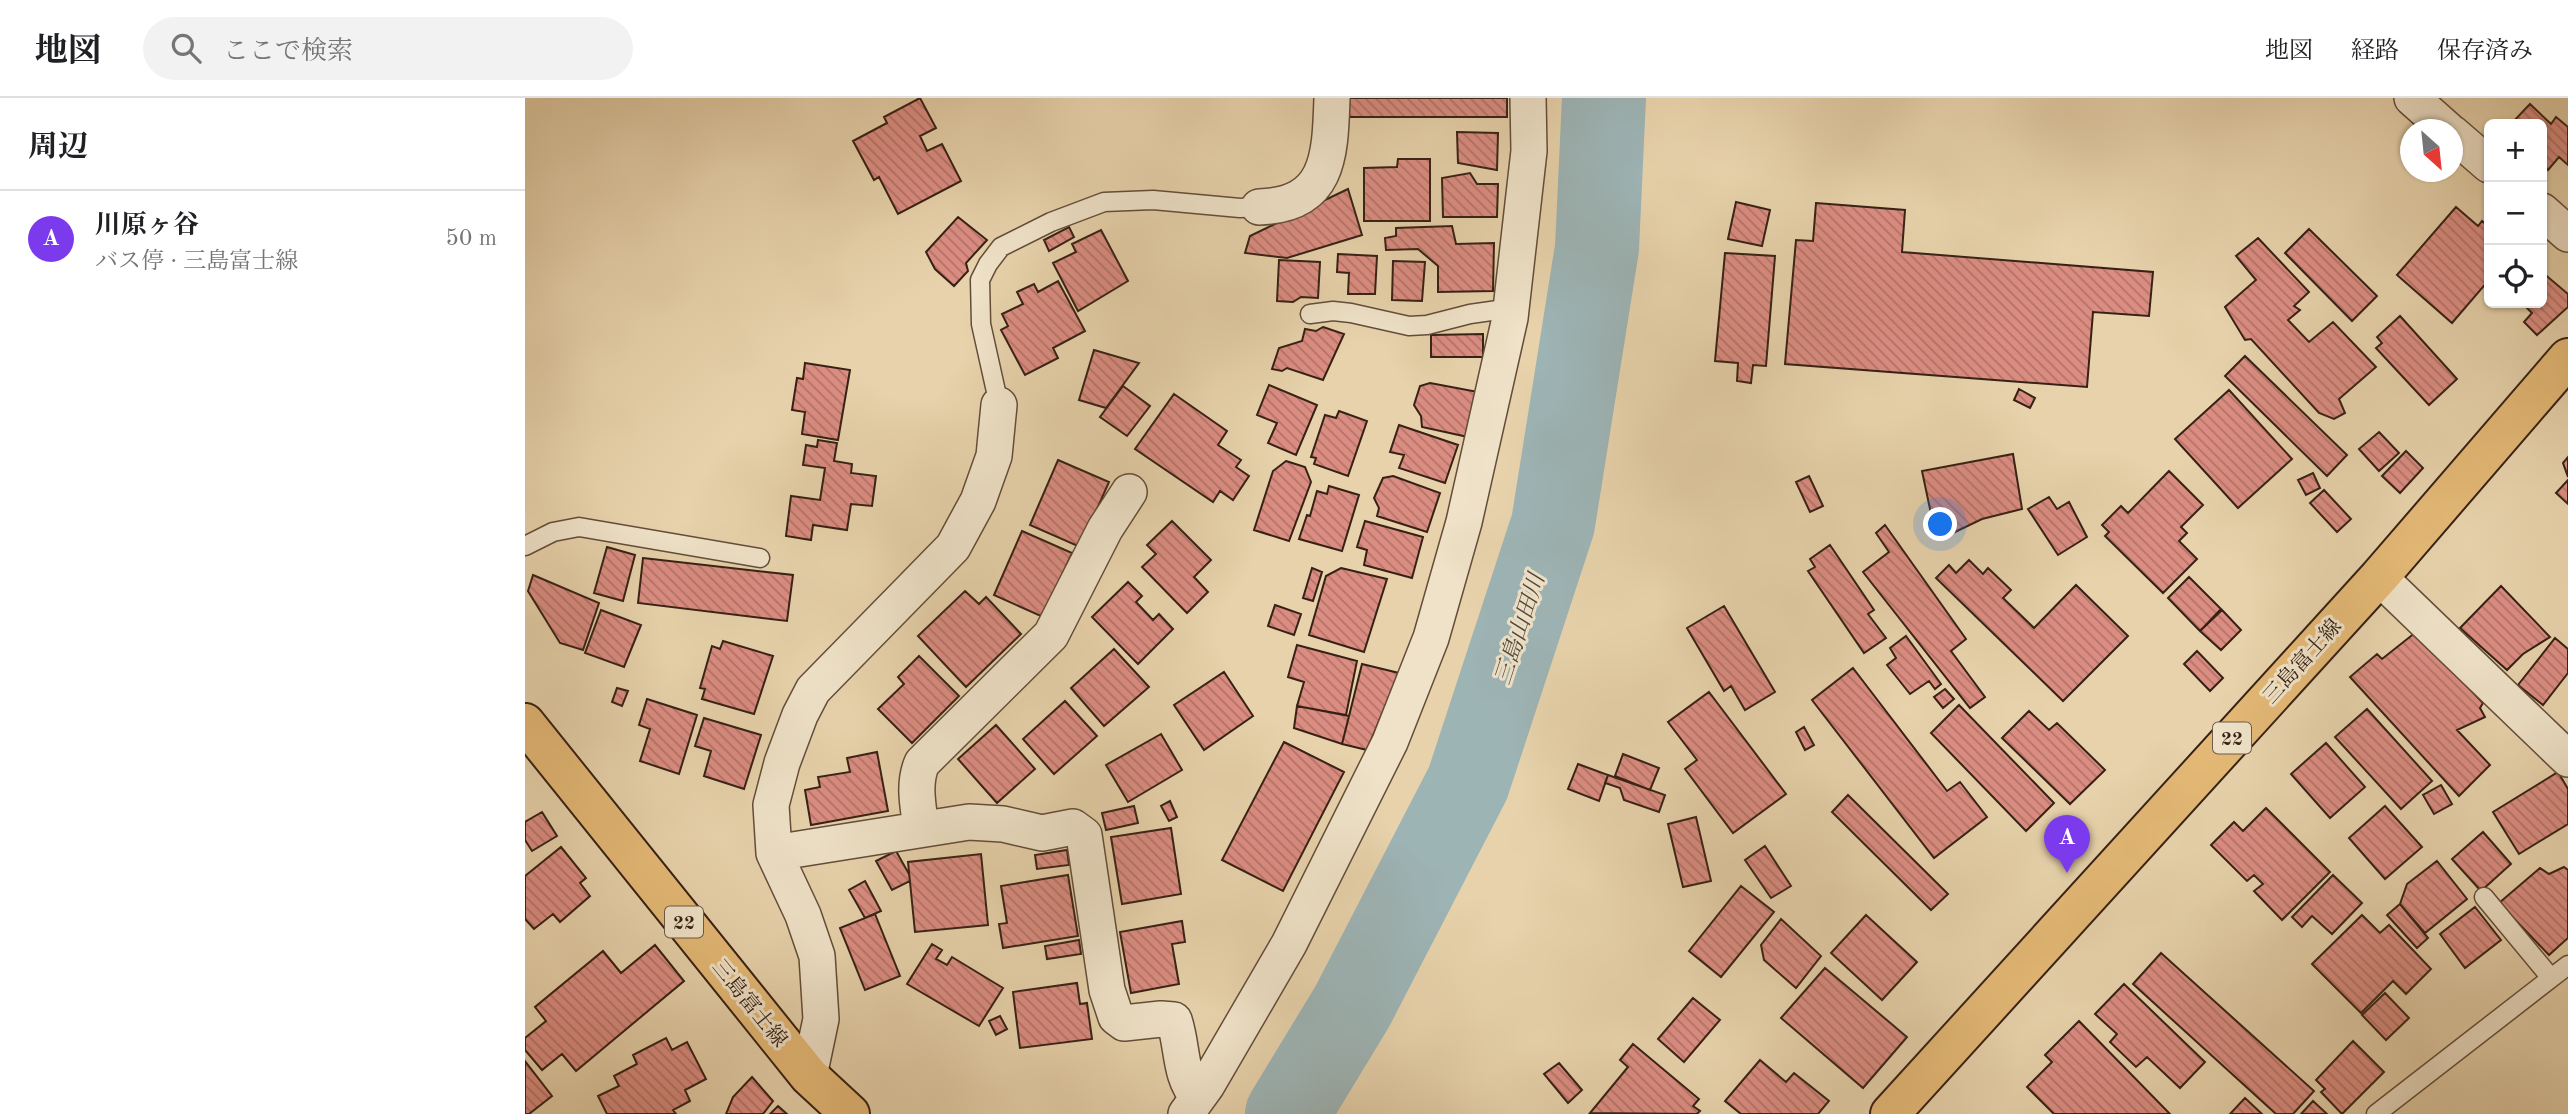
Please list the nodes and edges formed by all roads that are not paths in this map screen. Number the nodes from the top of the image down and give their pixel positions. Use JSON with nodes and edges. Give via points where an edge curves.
{"nodes":[{"id":1,"x":1332,"y":98,"type":"edge"},
{"id":2,"x":1528,"y":98,"type":"edge"},
{"id":3,"x":2412,"y":98,"type":"edge"},
{"id":4,"x":2436,"y":119,"type":"edge"},
{"id":5,"x":2463,"y":143,"type":"edge"},
{"id":6,"x":2484,"y":161,"type":"edge"},
{"id":7,"x":1259,"y":207,"type":"joint"},
{"id":8,"x":2547,"y":215,"type":"edge"},
{"id":9,"x":2568,"y":234,"type":"edge"},
{"id":10,"x":1512,"y":308,"type":"junction"},
{"id":11,"x":1310,"y":314,"type":"dead end"},
{"id":12,"x":2568,"y":358,"type":"edge"},
{"id":13,"x":999,"y":405,"type":"joint"},
{"id":14,"x":1129,"y":492,"type":"dead end"},
{"id":15,"x":525,"y":545,"type":"edge"},
{"id":16,"x":760,"y":558,"type":"dead end"},
{"id":17,"x":2379,"y":577,"type":"junction"},
{"id":18,"x":525,"y":723,"type":"edge"},
{"id":19,"x":2568,"y":759,"type":"edge"},
{"id":20,"x":922,"y":828,"type":"junction"},
{"id":21,"x":775,"y":853,"type":"junction"},
{"id":22,"x":2484,"y":897,"type":"dead end"},
{"id":23,"x":2568,"y":965,"type":"edge"},
{"id":24,"x":2551,"y":978,"type":"junction"},
{"id":25,"x":809,"y":1076,"type":"junction"},
{"id":26,"x":1192,"y":1105,"type":"edge"},
{"id":27,"x":850,"y":1114,"type":"edge"},
{"id":28,"x":1890,"y":1114,"type":"edge"},
{"id":29,"x":2375,"y":1114,"type":"edge"}],
"edges":[{"from":1,"to":7,"type":"street","via":[[1326,164],[1320,179],[1305,194],[1278,206]]},
{"from":2,"to":10,"type":"street","via":[[1529,151]]},
{"from":3,"to":4,"type":"street"},
{"from":5,"to":6,"type":"street"},
{"from":7,"to":13,"type":"lane","via":[[1153,200],[1104,202],[1001,247],[980,280],[981,324]]},
{"from":8,"to":9,"type":"street"},
{"from":10,"to":11,"type":"lane","via":[[1409,326],[1351,313]]},
{"from":10,"to":26,"type":"street","via":[[1464,522],[1431,638],[1395,729],[1289,944]]},
{"from":12,"to":17,"type":"main road","name":"三島富士線","number":"22"},
{"from":13,"to":21,"type":"street","via":[[994,456],[978,501],[953,547],[813,691],[800,716],[771,805]]},
{"from":14,"to":20,"type":"street","via":[[1051,635],[922,763],[916,787]]},
{"from":15,"to":16,"type":"lane","via":[[579,527]]},
{"from":17,"to":19,"type":"street"},
{"from":17,"to":28,"type":"main road","name":"三島富士線","number":"22"},
{"from":18,"to":25,"type":"main road","name":"三島富士線","number":"22"},
{"from":20,"to":21,"type":"street"},
{"from":20,"to":26,"type":"street","via":[[969,822],[1042,833],[1073,827],[1084,835],[1107,990],[1116,1017],[1124,1023],[1174,1020]]},
{"from":21,"to":25,"type":"street","via":[[817,956],[821,1019]]},
{"from":22,"to":24,"type":"lane"},
{"from":23,"to":24,"type":"lane"},
{"from":24,"to":29,"type":"lane"},
{"from":25,"to":27,"type":"main road","name":"三島富士線","number":"22"}]}
